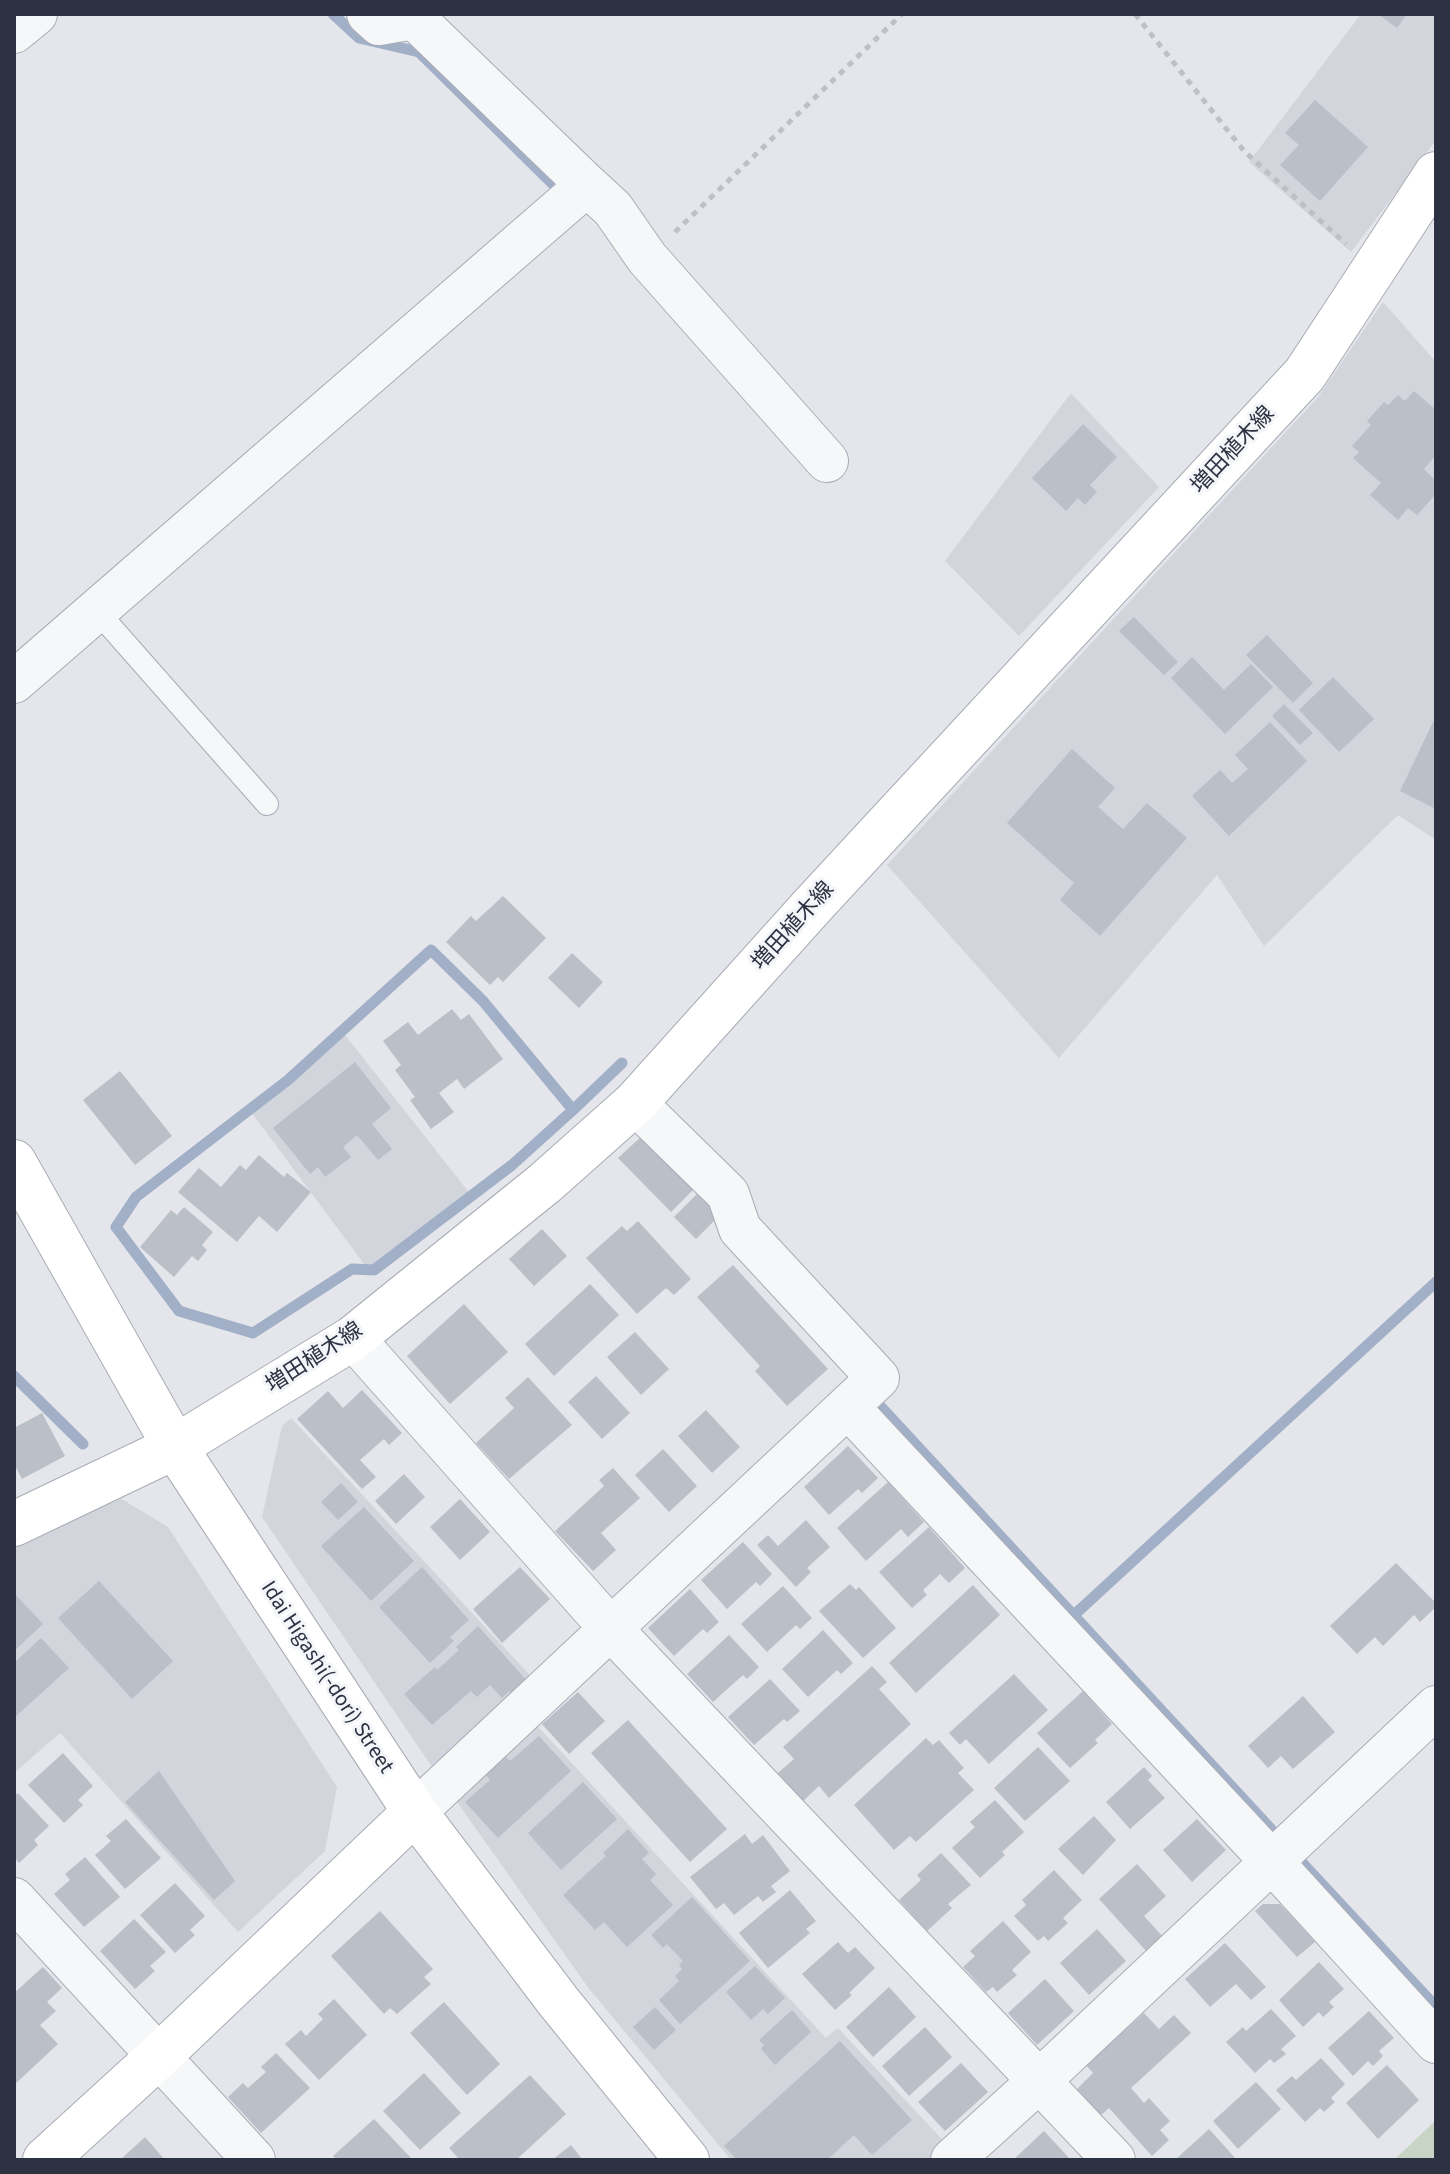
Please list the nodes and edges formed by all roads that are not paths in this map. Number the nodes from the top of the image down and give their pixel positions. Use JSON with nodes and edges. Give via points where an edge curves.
{"nodes":[{"id":1,"x":36,"y":14,"type":"edge"},
{"id":2,"x":368,"y":14,"type":"edge"},
{"id":3,"x":14,"y":32,"type":"edge"},
{"id":4,"x":1436,"y":174,"type":"edge"},
{"id":5,"x":587,"y":185,"type":"junction"},
{"id":6,"x":827,"y":461,"type":"dead end"},
{"id":7,"x":96,"y":610,"type":"junction"},
{"id":8,"x":14,"y":682,"type":"edge"},
{"id":9,"x":267,"y":804,"type":"dead end"},
{"id":10,"x":635,"y":1103,"type":"junction"},
{"id":11,"x":14,"y":1162,"type":"edge"},
{"id":12,"x":353,"y":1338,"type":"junction"},
{"id":13,"x":860,"y":1395,"type":"junction"},
{"id":14,"x":175,"y":1447,"type":"junction"},
{"id":15,"x":14,"y":1524,"type":"edge"},
{"id":16,"x":611,"y":1629,"type":"junction"},
{"id":17,"x":1436,"y":1707,"type":"edge"},
{"id":18,"x":415,"y":1812,"type":"junction"},
{"id":19,"x":1283,"y":1852,"type":"junction"},
{"id":20,"x":14,"y":1899,"type":"edge"},
{"id":21,"x":1436,"y":2042,"type":"edge"},
{"id":22,"x":159,"y":2056,"type":"junction"},
{"id":23,"x":1039,"y":2081,"type":"junction"},
{"id":24,"x":45,"y":2160,"type":"edge"},
{"id":25,"x":254,"y":2160,"type":"edge"},
{"id":26,"x":687,"y":2160,"type":"edge"},
{"id":27,"x":952,"y":2160,"type":"edge"},
{"id":28,"x":1114,"y":2160,"type":"edge"}],
"edges":[{"from":1,"to":3,"type":"street"},
{"from":2,"to":5,"type":"street","via":[[379,24],[414,18]]},
{"from":4,"to":10,"type":"street","name":"増田植木線","via":[[1305,374]]},
{"from":5,"to":6,"type":"street"},
{"from":5,"to":7,"type":"street"},
{"from":7,"to":8,"type":"street"},
{"from":7,"to":9,"type":"lane"},
{"from":10,"to":12,"type":"street","name":"増田植木線"},
{"from":10,"to":13,"type":"street","via":[[734,1212]]},
{"from":11,"to":14,"type":"street","name":"Idai Higashi(-dori) Street"},
{"from":12,"to":14,"type":"street","name":"増田植木線"},
{"from":12,"to":16,"type":"street"},
{"from":13,"to":16,"type":"street"},
{"from":13,"to":19,"type":"street"},
{"from":14,"to":15,"type":"street","name":"増田植木線"},
{"from":14,"to":18,"type":"street","name":"Idai Higashi(-dori) Street"},
{"from":16,"to":18,"type":"street"},
{"from":16,"to":23,"type":"street"},
{"from":17,"to":19,"type":"street"},
{"from":18,"to":22,"type":"street"},
{"from":18,"to":26,"type":"street","name":"Idai Higashi(-dori) Street"},
{"from":19,"to":21,"type":"street"},
{"from":19,"to":23,"type":"street"},
{"from":20,"to":22,"type":"street"},
{"from":22,"to":24,"type":"street"},
{"from":22,"to":25,"type":"street"},
{"from":23,"to":27,"type":"street"},
{"from":23,"to":28,"type":"street"}]}
